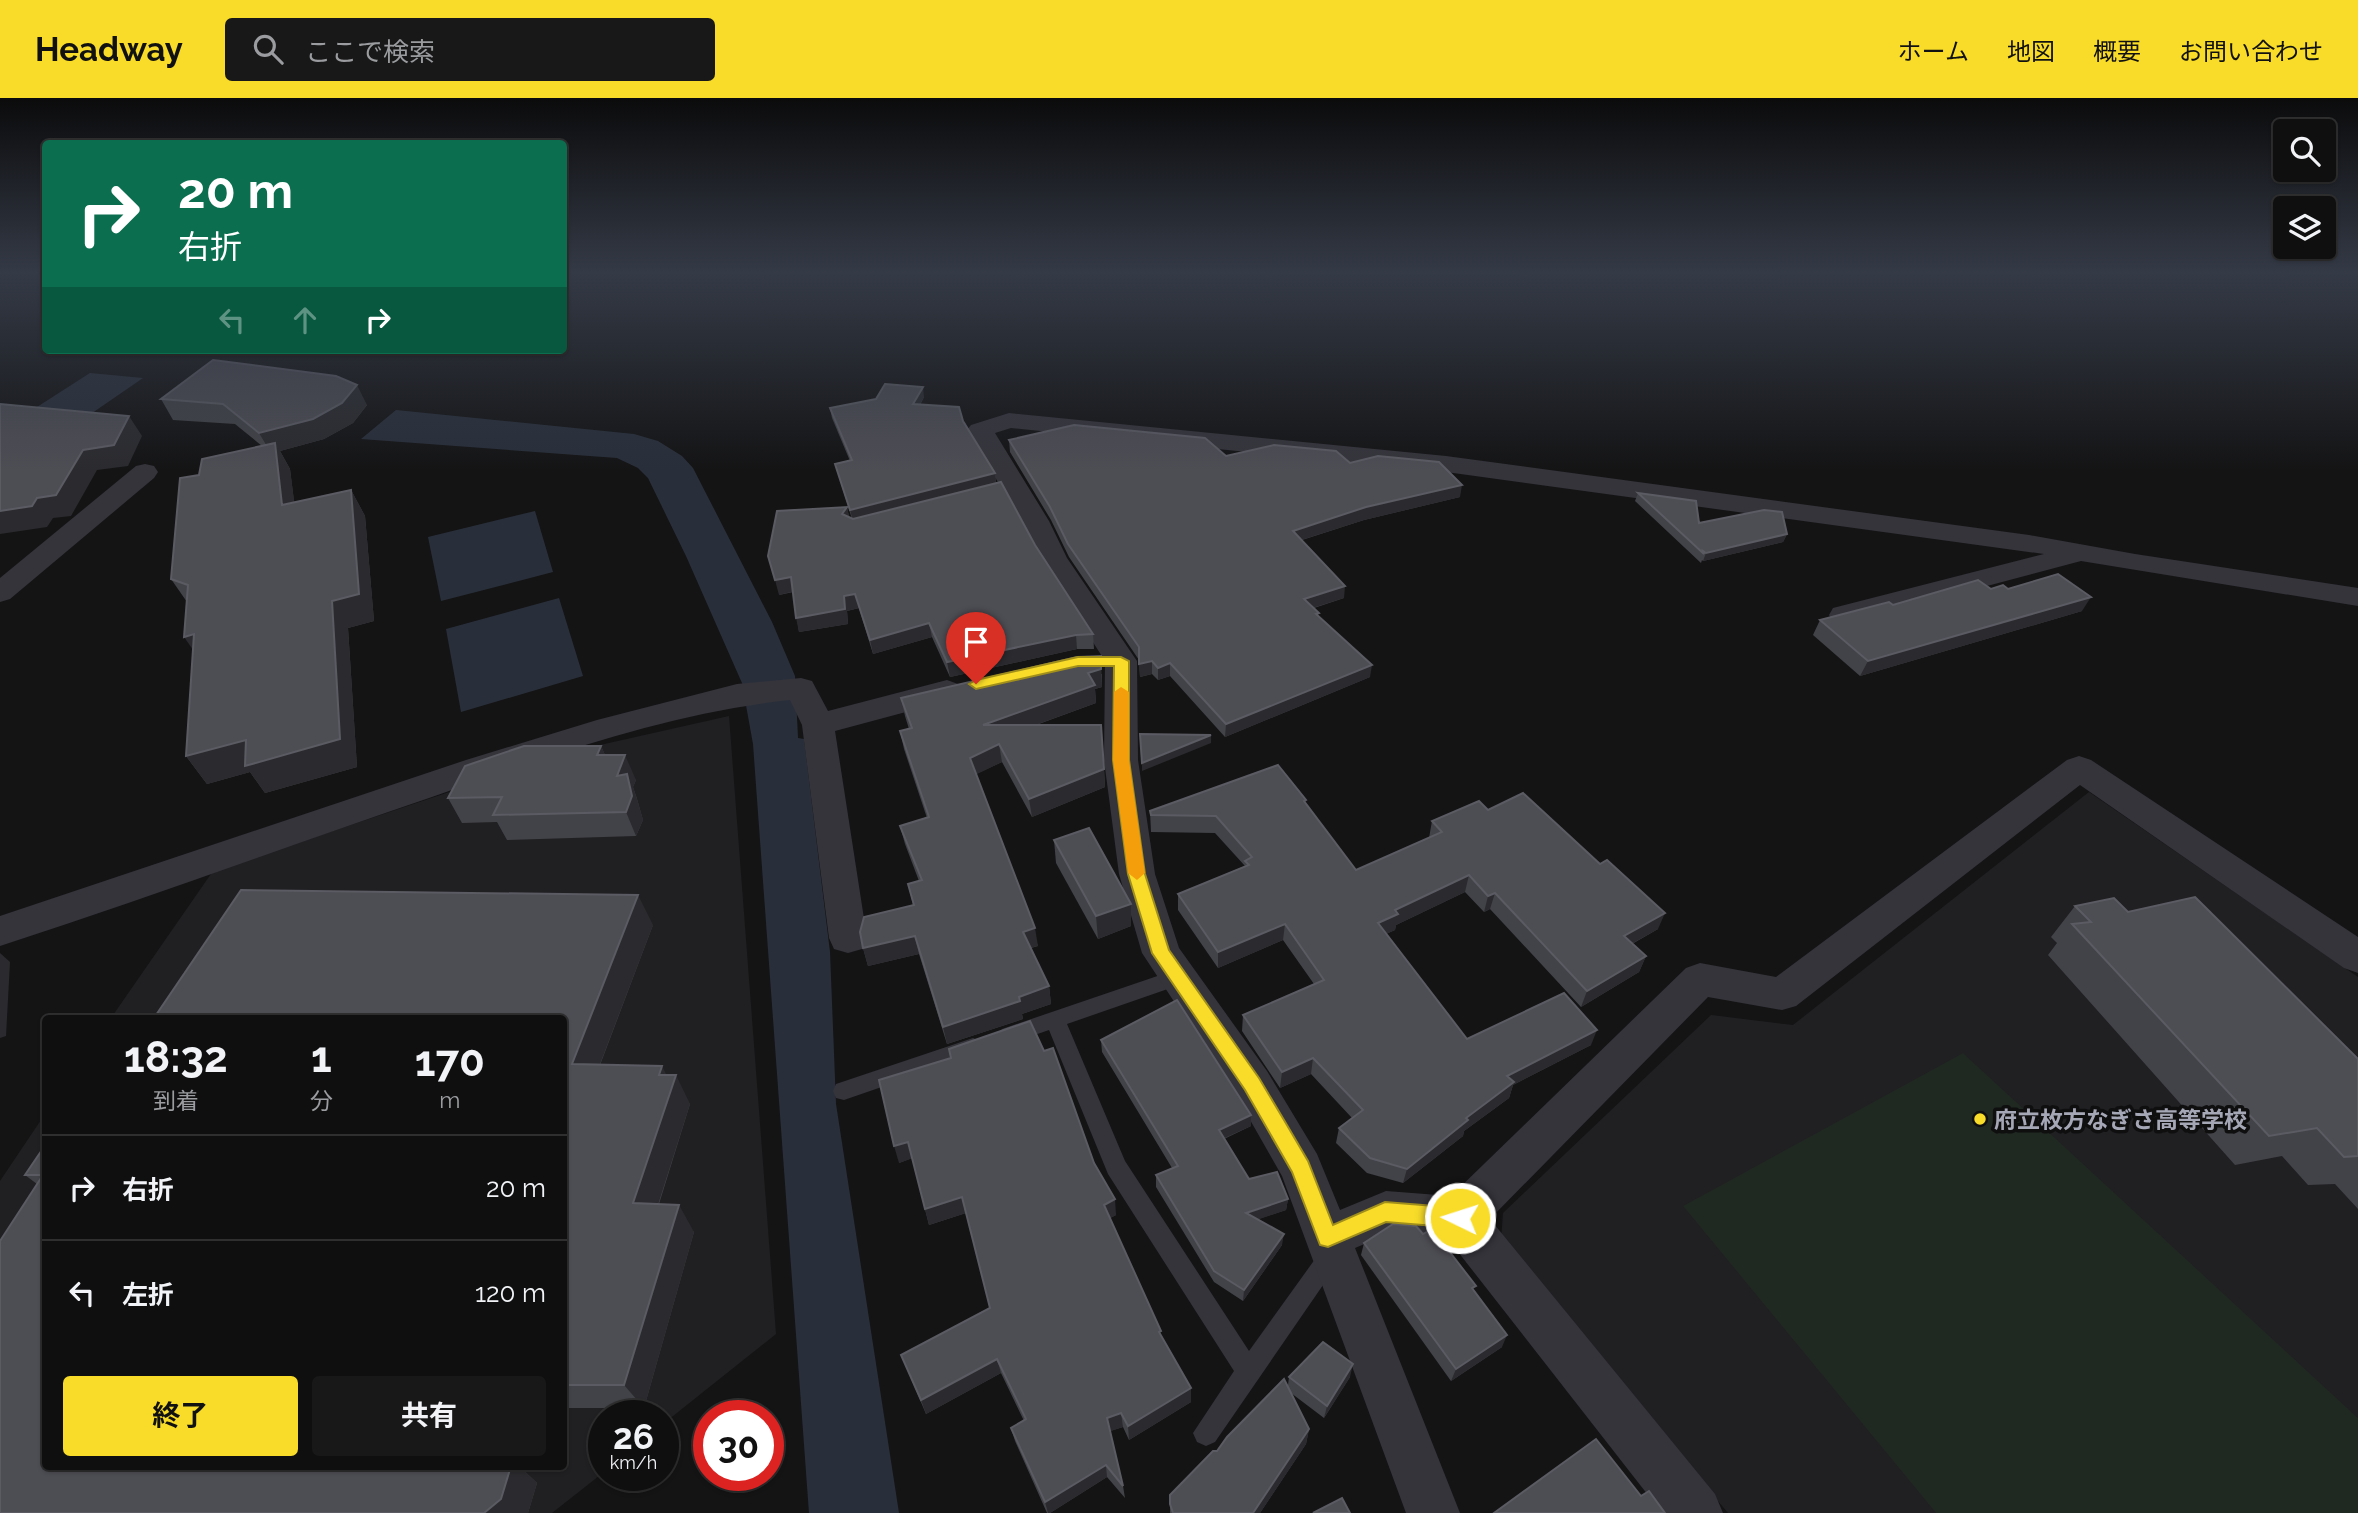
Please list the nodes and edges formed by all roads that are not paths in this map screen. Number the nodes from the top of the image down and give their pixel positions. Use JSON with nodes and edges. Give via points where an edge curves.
{"nodes":[{"id":1,"x":145,"y":472,"type":"dead end"},
{"id":2,"x":2081,"y":553,"type":"junction"},
{"id":3,"x":0,"y":593,"type":"edge"},
{"id":4,"x":2358,"y":597,"type":"edge"},
{"id":5,"x":1834,"y":618,"type":"edge"},
{"id":6,"x":976,"y":684,"type":"edge"},
{"id":7,"x":818,"y":725,"type":"junction"},
{"id":8,"x":0,"y":931,"type":"edge"},
{"id":9,"x":848,"y":938,"type":"dead end"},
{"id":10,"x":2358,"y":957,"type":"edge"},
{"id":11,"x":1178,"y":977,"type":"junction"},
{"id":12,"x":1055,"y":1019,"type":"junction"},
{"id":13,"x":844,"y":1091,"type":"dead end"},
{"id":14,"x":1460,"y":1218,"type":"junction"},
{"id":15,"x":1330,"y":1245,"type":"junction"},
{"id":16,"x":1252,"y":1370,"type":"junction"},
{"id":17,"x":1206,"y":1433,"type":"dead end"},
{"id":18,"x":1433,"y":1513,"type":"edge"},
{"id":19,"x":1696,"y":1513,"type":"edge"}],
"edges":[{"from":1,"to":3,"type":"street"},
{"from":2,"to":4,"type":"street"},
{"from":2,"to":5,"type":"street"},
{"from":2,"to":11,"type":"street","via":[[1446,464],[1009,420],[980,430],[1006,488],[1053,558],[1105,661],[1137,874],[1161,953]]},
{"from":6,"to":7,"type":"street"},
{"from":7,"to":8,"type":"street","via":[[801,688],[737,695],[478,768]]},
{"from":7,"to":9,"type":"street"},
{"from":10,"to":14,"type":"street","via":[[2079,768],[1782,994],[1700,979]]},
{"from":11,"to":12,"type":"lane"},
{"from":11,"to":15,"type":"street","via":[[1252,1084],[1301,1168]]},
{"from":12,"to":13,"type":"lane"},
{"from":12,"to":16,"type":"lane","via":[[1116,1167],[1241,1361]]},
{"from":14,"to":15,"type":"street","via":[[1385,1212]]},
{"from":14,"to":19,"type":"street"},
{"from":15,"to":16,"type":"lane"},
{"from":15,"to":18,"type":"street"},
{"from":16,"to":17,"type":"lane"}]}
